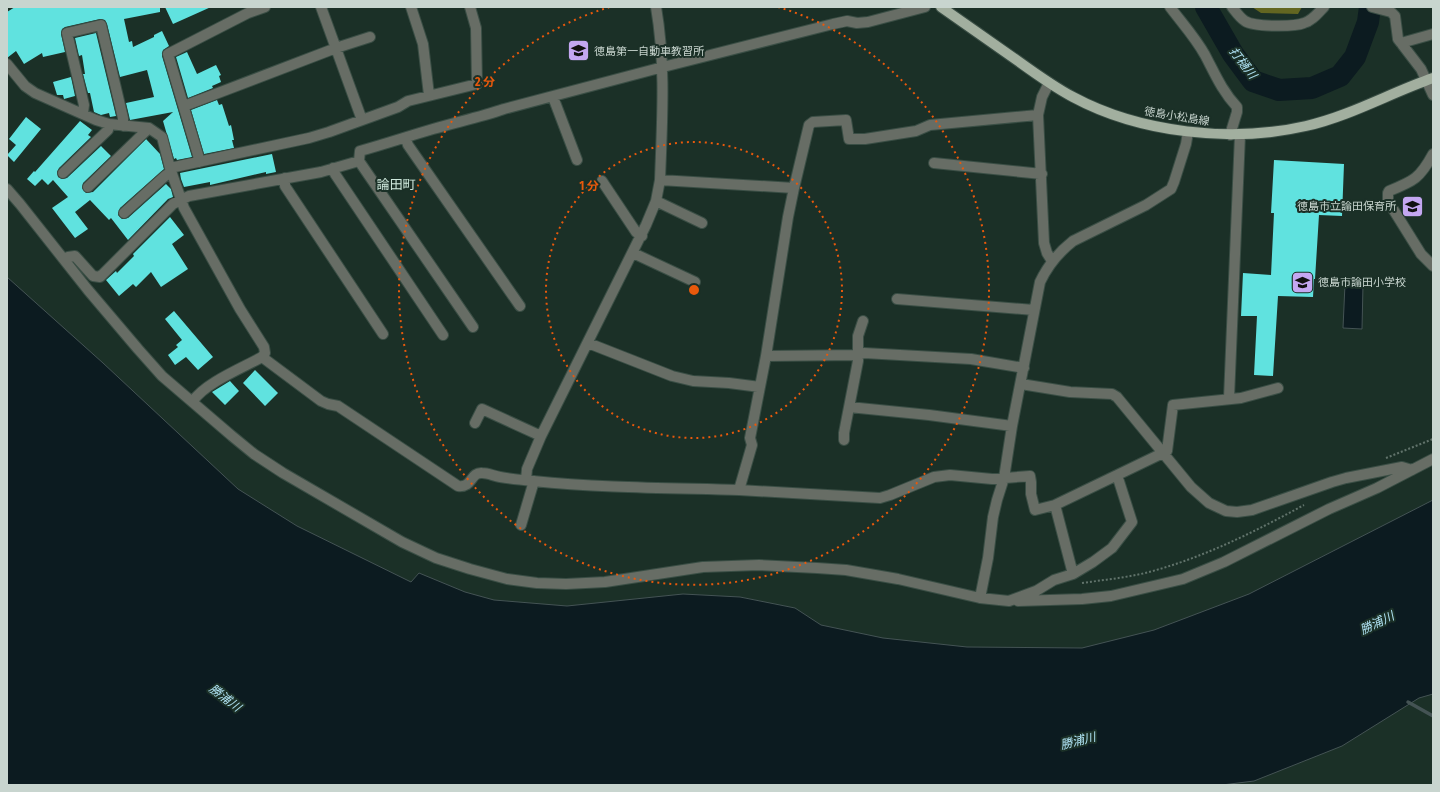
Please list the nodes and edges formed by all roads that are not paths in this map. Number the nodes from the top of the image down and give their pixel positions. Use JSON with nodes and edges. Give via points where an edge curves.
{"nodes":[{"id":1,"x":265,"y":7,"type":"edge"},
{"id":2,"x":321,"y":7,"type":"edge"},
{"id":3,"x":411,"y":7,"type":"edge"},
{"id":4,"x":470,"y":7,"type":"edge"},
{"id":5,"x":656,"y":7,"type":"edge"},
{"id":6,"x":925,"y":7,"type":"edge"},
{"id":7,"x":941,"y":7,"type":"edge"},
{"id":8,"x":1170,"y":7,"type":"edge"},
{"id":9,"x":1232,"y":7,"type":"edge"},
{"id":10,"x":1324,"y":7,"type":"edge"},
{"id":11,"x":1372,"y":7,"type":"edge"},
{"id":12,"x":1395,"y":12,"type":"edge"},
{"id":13,"x":1433,"y":34,"type":"edge"},
{"id":14,"x":370,"y":37,"type":"dead end"},
{"id":15,"x":1401,"y":44,"type":"junction"},
{"id":16,"x":336,"y":48,"type":"junction"},
{"id":17,"x":7,"y":64,"type":"edge"},
{"id":18,"x":663,"y":67,"type":"junction"},
{"id":19,"x":1430,"y":79,"type":"edge"},
{"id":20,"x":1049,"y":83,"type":"junction"},
{"id":21,"x":429,"y":95,"type":"junction"},
{"id":22,"x":1433,"y":95,"type":"edge"},
{"id":23,"x":553,"y":97,"type":"junction"},
{"id":24,"x":184,"y":106,"type":"junction"},
{"id":25,"x":83,"y":113,"type":"junction"},
{"id":26,"x":1038,"y":115,"type":"junction"},
{"id":27,"x":362,"y":120,"type":"junction"},
{"id":28,"x":109,"y":124,"type":"junction"},
{"id":29,"x":123,"y":126,"type":"junction"},
{"id":30,"x":149,"y":128,"type":"junction"},
{"id":31,"x":1188,"y":132,"type":"junction"},
{"id":32,"x":1235,"y":135,"type":"junction"},
{"id":33,"x":406,"y":138,"type":"junction"},
{"id":34,"x":1433,"y":154,"type":"edge"},
{"id":35,"x":577,"y":160,"type":"dead end"},
{"id":36,"x":359,"y":161,"type":"junction"},
{"id":37,"x":198,"y":162,"type":"junction"},
{"id":38,"x":934,"y":163,"type":"dead end"},
{"id":39,"x":333,"y":168,"type":"junction"},
{"id":40,"x":171,"y":170,"type":"junction"},
{"id":41,"x":63,"y":173,"type":"dead end"},
{"id":42,"x":1042,"y":174,"type":"junction"},
{"id":43,"x":285,"y":178,"type":"junction"},
{"id":44,"x":660,"y":180,"type":"junction"},
{"id":45,"x":602,"y":181,"type":"dead end"},
{"id":46,"x":88,"y":187,"type":"dead end"},
{"id":47,"x":794,"y":188,"type":"junction"},
{"id":48,"x":7,"y":189,"type":"edge"},
{"id":49,"x":182,"y":199,"type":"junction"},
{"id":50,"x":656,"y":201,"type":"junction"},
{"id":51,"x":124,"y":213,"type":"dead end"},
{"id":52,"x":702,"y":223,"type":"dead end"},
{"id":53,"x":642,"y":236,"type":"junction"},
{"id":54,"x":633,"y":253,"type":"junction"},
{"id":55,"x":64,"y":259,"type":"junction"},
{"id":56,"x":1052,"y":261,"type":"junction"},
{"id":57,"x":1433,"y":266,"type":"edge"},
{"id":58,"x":695,"y":282,"type":"dead end"},
{"id":59,"x":897,"y":299,"type":"dead end"},
{"id":60,"x":520,"y":306,"type":"dead end"},
{"id":61,"x":1034,"y":310,"type":"junction"},
{"id":62,"x":863,"y":321,"type":"dead end"},
{"id":63,"x":473,"y":327,"type":"dead end"},
{"id":64,"x":383,"y":334,"type":"dead end"},
{"id":65,"x":444,"y":335,"type":"dead end"},
{"id":66,"x":588,"y":343,"type":"junction"},
{"id":67,"x":858,"y":355,"type":"junction"},
{"id":68,"x":766,"y":356,"type":"junction"},
{"id":69,"x":262,"y":357,"type":"junction"},
{"id":70,"x":1024,"y":368,"type":"junction"},
{"id":71,"x":1021,"y":384,"type":"junction"},
{"id":72,"x":760,"y":387,"type":"junction"},
{"id":73,"x":1278,"y":388,"type":"dead end"},
{"id":74,"x":1230,"y":398,"type":"junction"},
{"id":75,"x":193,"y":401,"type":"junction"},
{"id":76,"x":849,"y":407,"type":"junction"},
{"id":77,"x":475,"y":423,"type":"dead end"},
{"id":78,"x":1012,"y":426,"type":"junction"},
{"id":79,"x":541,"y":436,"type":"junction"},
{"id":80,"x":844,"y":440,"type":"dead end"},
{"id":81,"x":1163,"y":453,"type":"junction"},
{"id":82,"x":1433,"y":459,"type":"edge"},
{"id":83,"x":1412,"y":470,"type":"junction"},
{"id":84,"x":1117,"y":475,"type":"junction"},
{"id":85,"x":1004,"y":478,"type":"junction"},
{"id":86,"x":530,"y":481,"type":"junction"},
{"id":87,"x":739,"y":490,"type":"junction"},
{"id":88,"x":1055,"y":505,"type":"junction"},
{"id":89,"x":520,"y":525,"type":"dead end"},
{"id":90,"x":1073,"y":574,"type":"junction"},
{"id":91,"x":981,"y":594,"type":"junction"},
{"id":92,"x":1008,"y":601,"type":"junction"}],
"edges":[{"from":1,"to":24,"type":"street","via":[[248,13],[168,54]]},
{"from":2,"to":16,"type":"street"},
{"from":3,"to":21,"type":"street","via":[[423,44]]},
{"from":4,"to":21,"type":"street","via":[[476,28],[477,84]]},
{"from":5,"to":18,"type":"street"},
{"from":6,"to":18,"type":"street","via":[[868,22],[847,21],[833,24]]},
{"from":7,"to":20,"type":"main road","name":"徳島小松島線"},
{"from":8,"to":32,"type":"street","via":[[1194,37],[1227,96],[1237,107]]},
{"from":9,"to":10,"type":"street","via":[[1244,20],[1252,24],[1276,25],[1304,23]]},
{"from":11,"to":12,"type":"street"},
{"from":12,"to":15,"type":"street","via":[[1398,39]]},
{"from":13,"to":15,"type":"street"},
{"from":14,"to":16,"type":"street"},
{"from":15,"to":19,"type":"street"},
{"from":16,"to":24,"type":"street"},
{"from":16,"to":27,"type":"street"},
{"from":17,"to":25,"type":"street","via":[[25,86],[35,93]]},
{"from":18,"to":23,"type":"street"},
{"from":18,"to":44,"type":"street"},
{"from":19,"to":22,"type":"street"},
{"from":19,"to":32,"type":"main road","name":"徳島小松島線","via":[[1306,126]]},
{"from":20,"to":26,"type":"street","via":[[1042,97]]},
{"from":20,"to":31,"type":"main road","name":"徳島小松島線","via":[[1095,108],[1137,122]]},
{"from":21,"to":27,"type":"street"},
{"from":23,"to":33,"type":"street"},
{"from":23,"to":35,"type":"street"},
{"from":24,"to":37,"type":"street"},
{"from":25,"to":28,"type":"street"},
{"from":25,"to":29,"type":"street","via":[[84,105],[67,33],[101,25]]},
{"from":26,"to":42,"type":"street"},
{"from":26,"to":47,"type":"street","via":[[930,125],[916,131],[865,139],[849,139],[846,120],[813,122],[808,125]]},
{"from":27,"to":37,"type":"street","via":[[309,138]]},
{"from":28,"to":29,"type":"street"},
{"from":28,"to":41,"type":"street","via":[[108,130]]},
{"from":29,"to":30,"type":"street"},
{"from":30,"to":40,"type":"street","via":[[162,137]]},
{"from":30,"to":46,"type":"street"},
{"from":31,"to":32,"type":"main road","name":"徳島小松島線"},
{"from":31,"to":56,"type":"street","via":[[1171,189],[1146,205],[1074,241]]},
{"from":32,"to":74,"type":"street"},
{"from":33,"to":36,"type":"street","via":[[360,151]]},
{"from":33,"to":60,"type":"street"},
{"from":34,"to":57,"type":"street","via":[[1424,170],[1410,183],[1389,190],[1388,193],[1388,201],[1421,254]]},
{"from":36,"to":39,"type":"street"},
{"from":36,"to":63,"type":"street"},
{"from":37,"to":40,"type":"street"},
{"from":38,"to":42,"type":"street"},
{"from":39,"to":43,"type":"street"},
{"from":39,"to":65,"type":"street"},
{"from":40,"to":49,"type":"street"},
{"from":40,"to":51,"type":"street"},
{"from":42,"to":56,"type":"street","via":[[1044,243]]},
{"from":43,"to":49,"type":"street"},
{"from":43,"to":64,"type":"street","via":[[285,186]]},
{"from":44,"to":47,"type":"street"},
{"from":44,"to":50,"type":"street"},
{"from":45,"to":53,"type":"street","via":[[636,232]]},
{"from":47,"to":68,"type":"street"},
{"from":48,"to":55,"type":"street"},
{"from":49,"to":55,"type":"street","via":[[100,277],[93,276],[75,256]]},
{"from":49,"to":69,"type":"street","via":[[240,309],[264,347]]},
{"from":50,"to":52,"type":"street"},
{"from":50,"to":53,"type":"street"},
{"from":53,"to":54,"type":"street"},
{"from":54,"to":58,"type":"street"},
{"from":54,"to":66,"type":"street"},
{"from":55,"to":75,"type":"street","via":[[147,360]]},
{"from":56,"to":61,"type":"street","via":[[1040,282]]},
{"from":59,"to":61,"type":"street"},
{"from":61,"to":70,"type":"street"},
{"from":62,"to":67,"type":"street","via":[[858,336]]},
{"from":66,"to":72,"type":"street","via":[[672,376],[692,381]]},
{"from":66,"to":79,"type":"street"},
{"from":67,"to":68,"type":"street"},
{"from":67,"to":70,"type":"street","via":[[864,352],[971,359]]},
{"from":67,"to":76,"type":"street"},
{"from":68,"to":72,"type":"street"},
{"from":69,"to":75,"type":"street","via":[[209,385]]},
{"from":69,"to":86,"type":"street","via":[[322,401],[338,406],[458,486],[468,485],[480,472]]},
{"from":70,"to":71,"type":"street"},
{"from":71,"to":78,"type":"street"},
{"from":71,"to":81,"type":"street","via":[[1070,392],[1112,394],[1126,407]]},
{"from":72,"to":87,"type":"street","via":[[750,438],[752,445]]},
{"from":73,"to":74,"type":"street","via":[[1241,398]]},
{"from":74,"to":81,"type":"street","via":[[1173,405],[1167,452]]},
{"from":75,"to":91,"type":"street","via":[[254,454],[361,520],[436,558],[507,579],[537,584],[605,582],[703,567],[759,565],[846,570]]},
{"from":76,"to":78,"type":"street"},
{"from":76,"to":80,"type":"street"},
{"from":77,"to":79,"type":"street","via":[[482,408]]},
{"from":78,"to":85,"type":"street"},
{"from":79,"to":86,"type":"street","via":[[527,469]]},
{"from":81,"to":83,"type":"street","via":[[1191,487],[1209,503],[1226,511],[1237,512],[1252,510],[1332,482],[1402,467]]},
{"from":81,"to":84,"type":"street"},
{"from":82,"to":83,"type":"street"},
{"from":83,"to":92,"type":"street","via":[[1224,562],[1183,579],[1111,596]]},
{"from":84,"to":88,"type":"street"},
{"from":84,"to":90,"type":"street","via":[[1132,522],[1112,548]]},
{"from":85,"to":87,"type":"street","via":[[950,475],[934,477],[880,498]]},
{"from":85,"to":88,"type":"street","via":[[1030,476],[1035,510]]},
{"from":85,"to":91,"type":"street","via":[[993,517]]},
{"from":86,"to":87,"type":"street","via":[[615,487]]},
{"from":86,"to":89,"type":"street"},
{"from":88,"to":90,"type":"street"},
{"from":90,"to":92,"type":"street"},
{"from":91,"to":92,"type":"street"}]}
